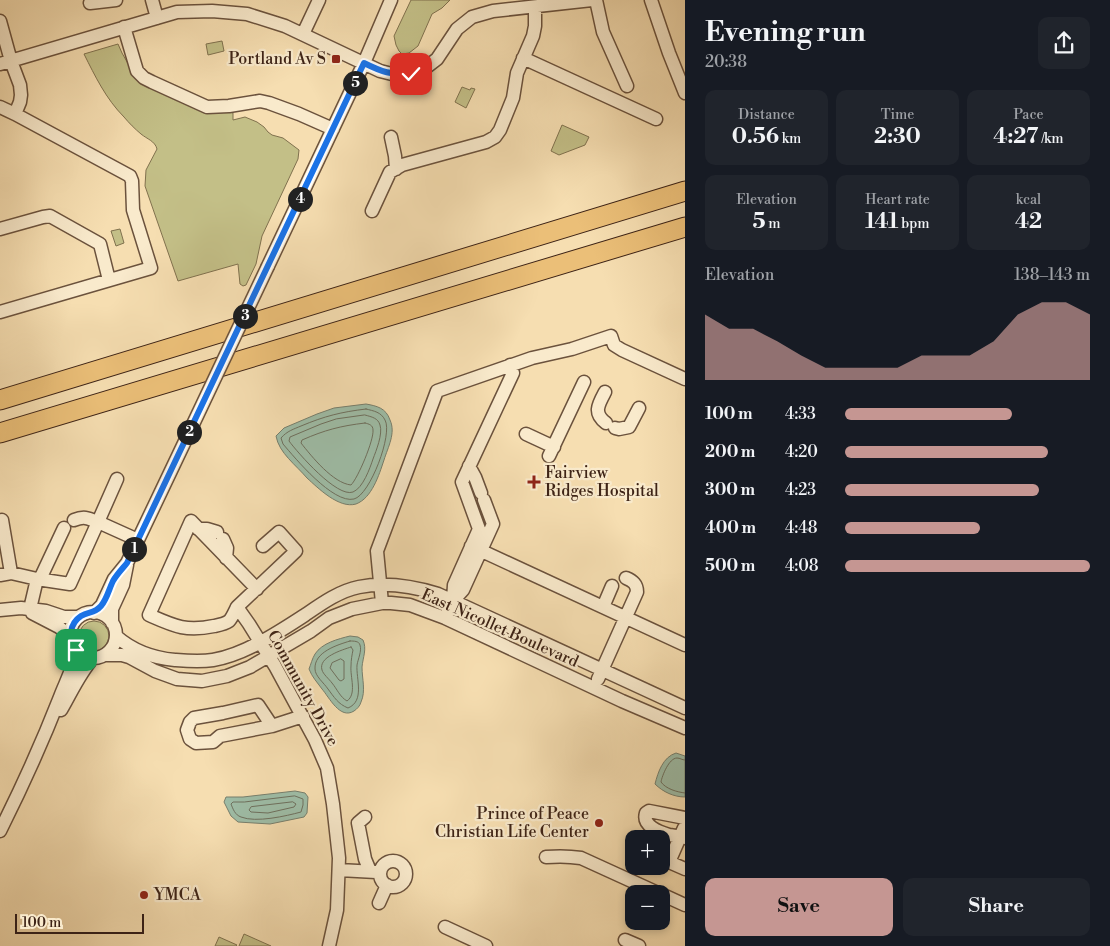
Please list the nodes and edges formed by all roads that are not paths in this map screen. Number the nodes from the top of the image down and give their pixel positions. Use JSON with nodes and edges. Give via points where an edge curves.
{"nodes":[{"id":1,"x":116,"y":0,"type":"edge"},
{"id":2,"x":152,"y":0,"type":"edge"},
{"id":3,"x":319,"y":0,"type":"edge"},
{"id":4,"x":391,"y":0,"type":"edge"},
{"id":5,"x":592,"y":0,"type":"edge"},
{"id":6,"x":596,"y":0,"type":"edge"},
{"id":7,"x":651,"y":0,"type":"edge"},
{"id":8,"x":90,"y":2,"type":"dead end"},
{"id":9,"x":176,"y":6,"type":"edge"},
{"id":10,"x":535,"y":7,"type":"junction"},
{"id":11,"x":157,"y":18,"type":"junction"},
{"id":12,"x":0,"y":21,"type":"edge"},
{"id":13,"x":124,"y":28,"type":"junction"},
{"id":14,"x":303,"y":34,"type":"junction"},
{"id":15,"x":523,"y":58,"type":"junction"},
{"id":16,"x":5,"y":62,"type":"edge"},
{"id":17,"x":364,"y":63,"type":"junction"},
{"id":18,"x":627,"y":86,"type":"dead end"},
{"id":19,"x":685,"y":93,"type":"edge"},
{"id":20,"x":0,"y":107,"type":"edge"},
{"id":21,"x":15,"y":114,"type":"junction"},
{"id":22,"x":656,"y":119,"type":"dead end"},
{"id":23,"x":333,"y":129,"type":"junction"},
{"id":24,"x":391,"y":137,"type":"dead end"},
{"id":25,"x":396,"y":169,"type":"junction"},
{"id":26,"x":685,"y":191,"type":"edge"},
{"id":27,"x":372,"y":211,"type":"dead end"},
{"id":28,"x":685,"y":227,"type":"edge"},
{"id":29,"x":0,"y":229,"type":"edge"},
{"id":30,"x":685,"y":239,"type":"edge"},
{"id":31,"x":552,"y":267,"type":"junction"},
{"id":32,"x":109,"y":280,"type":"junction"},
{"id":33,"x":0,"y":312,"type":"edge"},
{"id":34,"x":510,"y":365,"type":"junction"},
{"id":35,"x":685,"y":379,"type":"edge"},
{"id":36,"x":584,"y":382,"type":"dead end"},
{"id":37,"x":605,"y":392,"type":"dead end"},
{"id":38,"x":0,"y":400,"type":"edge"},
{"id":39,"x":639,"y":408,"type":"dead end"},
{"id":40,"x":0,"y":433,"type":"edge"},
{"id":41,"x":526,"y":434,"type":"dead end"},
{"id":42,"x":469,"y":466,"type":"junction"},
{"id":43,"x":117,"y":479,"type":"dead end"},
{"id":44,"x":0,"y":521,"type":"edge"},
{"id":45,"x":98,"y":522,"type":"junction"},
{"id":46,"x":198,"y":529,"type":"junction"},
{"id":47,"x":138,"y":540,"type":"junction"},
{"id":48,"x":263,"y":546,"type":"dead end"},
{"id":49,"x":476,"y":549,"type":"junction"},
{"id":50,"x":226,"y":558,"type":"junction"},
{"id":51,"x":127,"y":563,"type":"junction"},
{"id":52,"x":5,"y":574,"type":"edge"},
{"id":53,"x":626,"y":578,"type":"dead end"},
{"id":54,"x":38,"y":579,"type":"junction"},
{"id":55,"x":381,"y":585,"type":"junction"},
{"id":56,"x":612,"y":586,"type":"dead end"},
{"id":57,"x":257,"y":589,"type":"junction"},
{"id":58,"x":452,"y":601,"type":"junction"},
{"id":59,"x":382,"y":603,"type":"junction"},
{"id":60,"x":237,"y":607,"type":"junction"},
{"id":61,"x":603,"y":607,"type":"junction"},
{"id":62,"x":25,"y":608,"type":"junction"},
{"id":63,"x":0,"y":610,"type":"edge"},
{"id":64,"x":94,"y":613,"type":"junction"},
{"id":65,"x":626,"y":617,"type":"junction"},
{"id":66,"x":79,"y":618,"type":"junction"},
{"id":67,"x":445,"y":618,"type":"junction"},
{"id":68,"x":112,"y":623,"type":"junction"},
{"id":69,"x":116,"y":636,"type":"junction"},
{"id":70,"x":70,"y":637,"type":"junction"},
{"id":71,"x":261,"y":642,"type":"junction"},
{"id":72,"x":685,"y":645,"type":"edge"},
{"id":73,"x":76,"y":650,"type":"junction"},
{"id":74,"x":99,"y":656,"type":"junction"},
{"id":75,"x":269,"y":656,"type":"junction"},
{"id":76,"x":600,"y":675,"type":"junction"},
{"id":77,"x":685,"y":708,"type":"edge"},
{"id":78,"x":303,"y":716,"type":"junction"},
{"id":79,"x":272,"y":726,"type":"junction"},
{"id":80,"x":685,"y":728,"type":"edge"},
{"id":81,"x":42,"y":743,"type":"junction"},
{"id":82,"x":365,"y":817,"type":"dead end"},
{"id":83,"x":685,"y":818,"type":"edge"},
{"id":84,"x":0,"y":831,"type":"edge"},
{"id":85,"x":684,"y":833,"type":"edge"},
{"id":86,"x":546,"y":857,"type":"dead end"},
{"id":87,"x":685,"y":869,"type":"edge"},
{"id":88,"x":339,"y":870,"type":"junction"},
{"id":89,"x":375,"y":872,"type":"junction"},
{"id":90,"x":641,"y":885,"type":"edge"},
{"id":91,"x":387,"y":886,"type":"junction"},
{"id":92,"x":670,"y":898,"type":"edge"},
{"id":93,"x":379,"y":903,"type":"dead end"},
{"id":94,"x":685,"y":905,"type":"edge"},
{"id":95,"x":445,"y":926,"type":"dead end"},
{"id":96,"x":626,"y":940,"type":"dead end"},
{"id":97,"x":329,"y":946,"type":"edge"},
{"id":98,"x":486,"y":946,"type":"edge"},
{"id":99,"x":639,"y":946,"type":"edge"}],
"edges":[{"from":1,"to":8,"type":"street"},
{"from":2,"to":11,"type":"street"},
{"from":3,"to":14,"type":"street"},
{"from":4,"to":17,"type":"street"},
{"from":5,"to":10,"type":"street"},
{"from":6,"to":18,"type":"street","via":[[603,32]]},
{"from":7,"to":19,"type":"street"},
{"from":9,"to":11,"type":"street"},
{"from":9,"to":14,"type":"street","via":[[247,14]]},
{"from":10,"to":15,"type":"street","via":[[533,36]]},
{"from":10,"to":17,"type":"street","via":[[472,17],[457,29],[437,59],[411,74],[396,75]]},
{"from":11,"to":13,"type":"street"},
{"from":12,"to":16,"type":"street"},
{"from":13,"to":16,"type":"street"},
{"from":13,"to":23,"type":"street","via":[[137,71],[152,82],[207,107],[269,102]]},
{"from":14,"to":17,"type":"street"},
{"from":15,"to":22,"type":"street"},
{"from":15,"to":25,"type":"street","via":[[513,98],[494,137]]},
{"from":16,"to":21,"type":"street","via":[[22,94]]},
{"from":17,"to":23,"type":"street"},
{"from":20,"to":21,"type":"street"},
{"from":21,"to":32,"type":"street","via":[[130,176],[133,210],[151,268]]},
{"from":23,"to":47,"type":"street","bridge":true},
{"from":24,"to":25,"type":"street"},
{"from":25,"to":27,"type":"street","via":[[390,172]]},
{"from":26,"to":38,"type":"highway"},
{"from":28,"to":31,"type":"highway"},
{"from":29,"to":32,"type":"street","via":[[50,216],[100,244]]},
{"from":30,"to":31,"type":"highway"},
{"from":31,"to":40,"type":"highway"},
{"from":32,"to":33,"type":"street"},
{"from":34,"to":35,"type":"street","via":[[611,336],[614,345],[622,350]]},
{"from":34,"to":42,"type":"street","via":[[513,373]]},
{"from":34,"to":55,"type":"street","via":[[437,391],[377,551]]},
{"from":36,"to":41,"type":"street","via":[[551,452]]},
{"from":37,"to":39,"type":"street","via":[[598,405],[599,416],[611,426],[619,429],[629,427]]},
{"from":42,"to":49,"type":"street","via":[[462,482],[480,529]]},
{"from":42,"to":49,"type":"street","via":[[493,524]]},
{"from":43,"to":45,"type":"street"},
{"from":44,"to":52,"type":"street"},
{"from":45,"to":47,"type":"street"},
{"from":45,"to":54,"type":"street","via":[[81,518],[69,524]]},
{"from":45,"to":54,"type":"street","via":[[70,584]]},
{"from":46,"to":50,"type":"street"},
{"from":46,"to":50,"type":"street","via":[[220,535],[226,548]]},
{"from":46,"to":60,"type":"street","via":[[191,521],[149,614],[174,626],[203,628],[230,620]]},
{"from":47,"to":51,"type":"street"},
{"from":48,"to":57,"type":"street","via":[[278,532],[296,551]]},
{"from":49,"to":58,"type":"street","via":[[463,590]]},
{"from":49,"to":61,"type":"street"},
{"from":50,"to":57,"type":"street"},
{"from":51,"to":64,"type":"street"},
{"from":51,"to":68,"type":"street","via":[[124,584],[112,609]]},
{"from":52,"to":54,"type":"street"},
{"from":53,"to":65,"type":"street","via":[[635,583],[637,592]]},
{"from":54,"to":62,"type":"street"},
{"from":55,"to":58,"type":"street","name":"East Nicollet Boulevard","via":[[418,588]]},
{"from":55,"to":59,"type":"street"},
{"from":55,"to":71,"type":"street","name":"East Nicollet Boulevard","via":[[358,587],[330,598]]},
{"from":56,"to":61,"type":"street"},
{"from":57,"to":60,"type":"street"},
{"from":58,"to":67,"type":"street"},
{"from":58,"to":76,"type":"street","name":"East Nicollet Boulevard"},
{"from":59,"to":67,"type":"street","name":"East Nicollet Boulevard","via":[[410,605]]},
{"from":59,"to":75,"type":"street","name":"East Nicollet Boulevard","via":[[329,618]]},
{"from":60,"to":71,"type":"street","name":"Community Drive"},
{"from":61,"to":65,"type":"street"},
{"from":62,"to":63,"type":"street"},
{"from":62,"to":66,"type":"street","via":[[64,618]]},
{"from":62,"to":70,"type":"street"},
{"from":64,"to":66,"type":"street"},
{"from":64,"to":68,"type":"street"},
{"from":65,"to":72,"type":"street"},
{"from":65,"to":76,"type":"street"},
{"from":66,"to":70,"type":"street","via":[[72,626]]},
{"from":67,"to":80,"type":"street","name":"East Nicollet Boulevard"},
{"from":68,"to":69,"type":"street"},
{"from":69,"to":71,"type":"street","name":"East Nicollet Boulevard","via":[[146,654],[192,662],[214,660]]},
{"from":69,"to":74,"type":"street","via":[[111,650]]},
{"from":70,"to":73,"type":"street"},
{"from":71,"to":75,"type":"street","name":"Community Drive"},
{"from":73,"to":74,"type":"street","via":[[86,657]]},
{"from":73,"to":81,"type":"street","via":[[73,667]]},
{"from":74,"to":75,"type":"street","name":"East Nicollet Boulevard","via":[[122,655],[177,679],[202,681],[250,668]]},
{"from":74,"to":81,"type":"street","via":[[82,671]]},
{"from":75,"to":78,"type":"street","name":"Community Drive"},
{"from":76,"to":77,"type":"street","name":"East Nicollet Boulevard"},
{"from":78,"to":79,"type":"street"},
{"from":78,"to":88,"type":"street","name":"Community Drive","via":[[327,768]]},
{"from":79,"to":79,"type":"street","via":[[258,705],[194,718],[187,730],[196,743],[213,742],[220,736]]},
{"from":81,"to":84,"type":"street"},
{"from":82,"to":89,"type":"street","via":[[358,823],[365,859]]},
{"from":83,"to":85,"type":"street","via":[[649,811],[645,816],[651,827],[670,835]]},
{"from":85,"to":87,"type":"street","via":[[669,862]]},
{"from":86,"to":90,"type":"street","via":[[581,858]]},
{"from":88,"to":89,"type":"street"},
{"from":88,"to":97,"type":"street","name":"Community Drive","via":[[337,910]]},
{"from":89,"to":91,"type":"street"},
{"from":89,"to":91,"type":"street","via":[[392,861],[400,863],[405,870],[403,882],[396,887]]},
{"from":91,"to":93,"type":"street"},
{"from":92,"to":94,"type":"street"},
{"from":95,"to":98,"type":"street"},
{"from":96,"to":99,"type":"street"}]}
